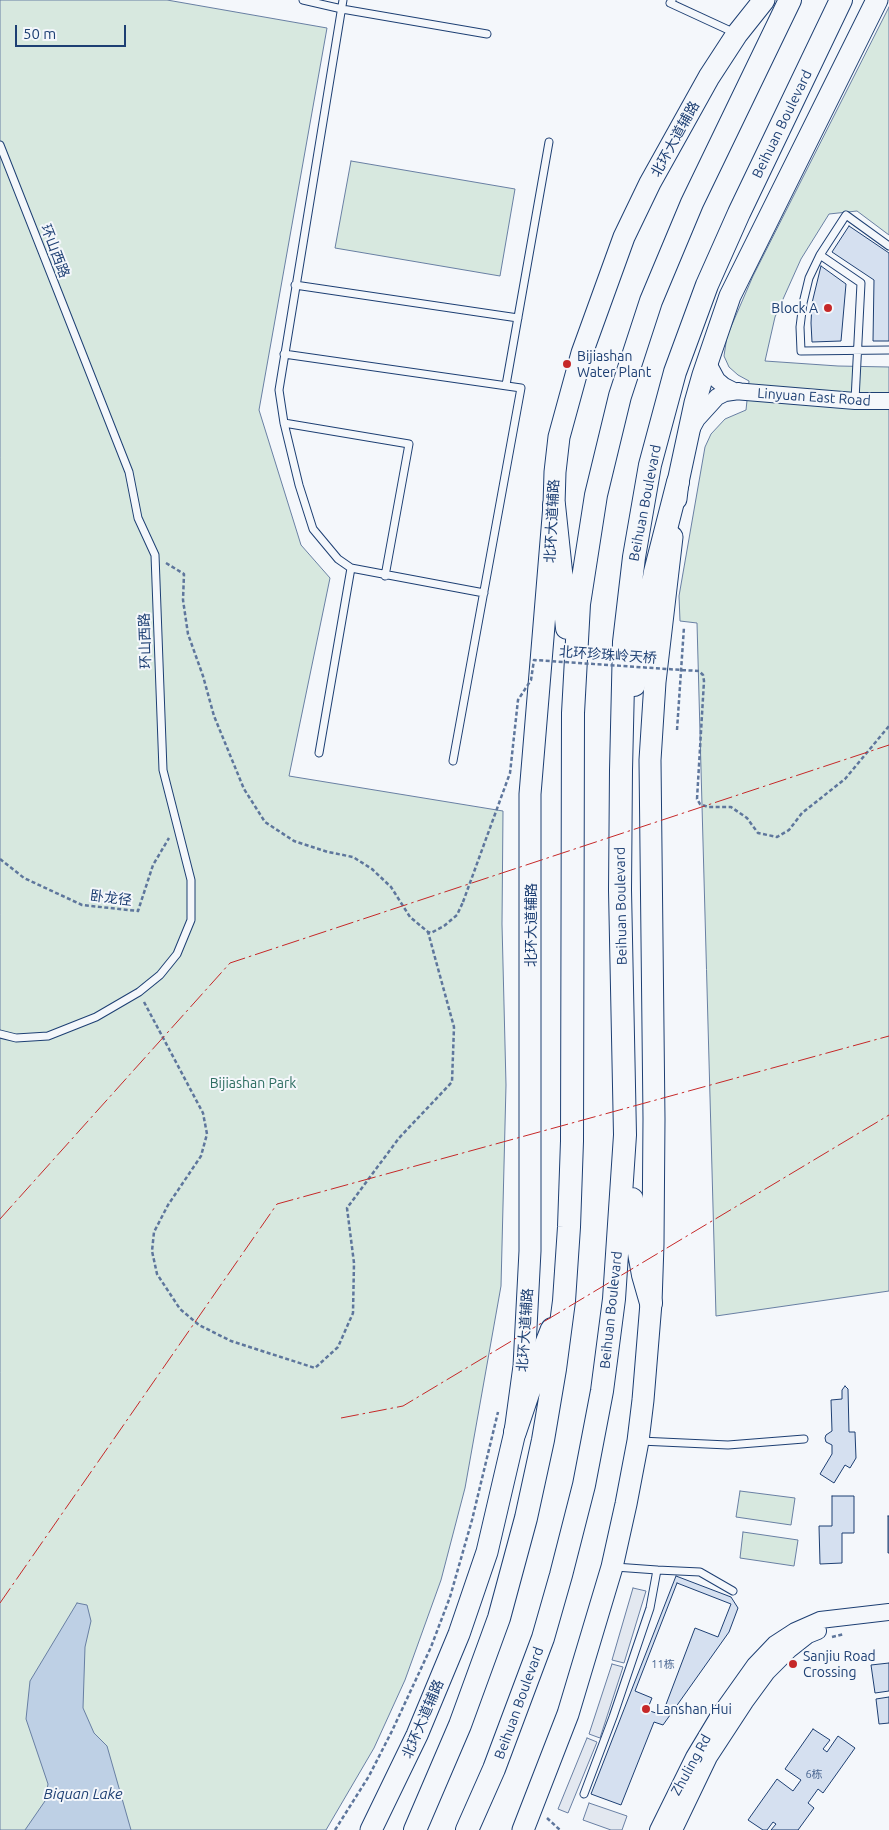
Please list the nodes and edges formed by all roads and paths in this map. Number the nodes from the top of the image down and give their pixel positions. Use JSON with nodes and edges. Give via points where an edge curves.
{"nodes":[{"id":1,"x":303,"y":0,"type":"edge"},
{"id":2,"x":343,"y":0,"type":"edge"},
{"id":3,"x":672,"y":0,"type":"edge"},
{"id":4,"x":753,"y":0,"type":"edge"},
{"id":5,"x":764,"y":0,"type":"edge"},
{"id":6,"x":790,"y":0,"type":"edge"},
{"id":7,"x":841,"y":0,"type":"edge"},
{"id":8,"x":877,"y":0,"type":"edge"},
{"id":9,"x":342,"y":10,"type":"junction"},
{"id":10,"x":487,"y":34,"type":"dead end"},
{"id":11,"x":737,"y":34,"type":"junction"},
{"id":12,"x":549,"y":142,"type":"dead end"},
{"id":13,"x":0,"y":145,"type":"edge"},
{"id":14,"x":739,"y":213,"type":"junction"},
{"id":15,"x":889,"y":246,"type":"edge"},
{"id":16,"x":820,"y":255,"type":"junction"},
{"id":17,"x":295,"y":285,"type":"junction"},
{"id":18,"x":722,"y":317,"type":"junction"},
{"id":19,"x":518,"y":318,"type":"junction"},
{"id":20,"x":858,"y":350,"type":"junction"},
{"id":21,"x":889,"y":350,"type":"edge"},
{"id":22,"x":284,"y":354,"type":"junction"},
{"id":23,"x":709,"y":356,"type":"junction"},
{"id":24,"x":506,"y":385,"type":"junction"},
{"id":25,"x":739,"y":392,"type":"junction"},
{"id":26,"x":855,"y":401,"type":"junction"},
{"id":27,"x":889,"y":401,"type":"edge"},
{"id":28,"x":284,"y":423,"type":"junction"},
{"id":29,"x":687,"y":438,"type":"junction"},
{"id":30,"x":678,"y":482,"type":"junction"},
{"id":31,"x":554,"y":505,"type":"junction"},
{"id":32,"x":155,"y":555,"type":"junction"},
{"id":33,"x":351,"y":568,"type":"junction"},
{"id":34,"x":385,"y":576,"type":"junction"},
{"id":35,"x":484,"y":593,"type":"junction"},
{"id":36,"x":684,"y":627,"type":"dead end"},
{"id":37,"x":668,"y":661,"type":"dead end"},
{"id":38,"x":682,"y":670,"type":"junction"},
{"id":39,"x":667,"y":678,"type":"dead end"},
{"id":40,"x":573,"y":713,"type":"junction"},
{"id":41,"x":889,"y":726,"type":"edge"},
{"id":42,"x":677,"y":730,"type":"dead end"},
{"id":43,"x":319,"y":753,"type":"dead end"},
{"id":44,"x":453,"y":761,"type":"dead end"},
{"id":45,"x":621,"y":770,"type":"junction"},
{"id":46,"x":177,"y":826,"type":"junction"},
{"id":47,"x":0,"y":858,"type":"edge"},
{"id":48,"x":428,"y":932,"type":"junction"},
{"id":49,"x":139,"y":992,"type":"junction"},
{"id":50,"x":0,"y":1034,"type":"edge"},
{"id":51,"x":625,"y":1135,"type":"junction"},
{"id":52,"x":564,"y":1301,"type":"junction"},
{"id":53,"x":651,"y":1303,"type":"junction"},
{"id":54,"x":500,"y":1404,"type":"dead end"},
{"id":55,"x":514,"y":1432,"type":"junction"},
{"id":56,"x":804,"y":1439,"type":"dead end"},
{"id":57,"x":638,"y":1441,"type":"junction"},
{"id":58,"x":612,"y":1567,"type":"junction"},
{"id":59,"x":657,"y":1570,"type":"junction"},
{"id":60,"x":733,"y":1590,"type":"dead end"},
{"id":61,"x":889,"y":1612,"type":"edge"},
{"id":62,"x":847,"y":1625,"type":"junction"},
{"id":63,"x":826,"y":1639,"type":"dead end"},
{"id":64,"x":392,"y":1790,"type":"junction"},
{"id":65,"x":584,"y":1794,"type":"dead end"},
{"id":66,"x":547,"y":1818,"type":"dead end"},
{"id":67,"x":334,"y":1830,"type":"edge"},
{"id":68,"x":359,"y":1830,"type":"edge"},
{"id":69,"x":371,"y":1830,"type":"edge"},
{"id":70,"x":414,"y":1830,"type":"edge"},
{"id":71,"x":467,"y":1830,"type":"edge"},
{"id":72,"x":523,"y":1830,"type":"edge"},
{"id":73,"x":560,"y":1830,"type":"edge"},
{"id":74,"x":658,"y":1830,"type":"edge"},
{"id":75,"x":674,"y":1830,"type":"edge"}],
"edges":[{"from":1,"to":9,"type":"lane"},
{"from":2,"to":9,"type":"lane"},
{"from":3,"to":11,"type":"lane","via":[[670,3]]},
{"from":4,"to":11,"type":"lane","name":"北环大道辅路"},
{"from":5,"to":11,"type":"main road","name":"北环大道辅路"},
{"from":6,"to":40,"type":"highway","via":[[692,203],[651,301],[620,396],[596,495],[579,604]]},
{"from":7,"to":14,"type":"highway","name":"Beihuan Boulevard"},
{"from":8,"to":18,"type":"main road","via":[[747,259]]},
{"from":9,"to":10,"type":"lane"},
{"from":9,"to":17,"type":"lane"},
{"from":11,"to":31,"type":"main road","name":"北环大道辅路","via":[[681,127],[624,237],[582,353],[559,437]]},
{"from":12,"to":19,"type":"lane"},
{"from":13,"to":32,"type":"lane","name":"环山西路","via":[[129,472],[138,518]]},
{"from":14,"to":18,"type":"main road"},
{"from":14,"to":45,"type":"highway","name":"Beihuan Boulevard","via":[[689,331],[650,465],[624,642]]},
{"from":15,"to":16,"type":"lane","via":[[846,215]]},
{"from":16,"to":20,"type":"lane","via":[[861,283]]},
{"from":16,"to":20,"type":"lane","via":[[809,278],[803,303],[801,350]]},
{"from":17,"to":19,"type":"lane"},
{"from":17,"to":22,"type":"lane"},
{"from":18,"to":23,"type":"main road"},
{"from":19,"to":24,"type":"lane"},
{"from":20,"to":21,"type":"lane"},
{"from":20,"to":26,"type":"lane"},
{"from":22,"to":24,"type":"lane"},
{"from":22,"to":28,"type":"lane","via":[[279,390]]},
{"from":23,"to":25,"type":"street","via":[[717,380]]},
{"from":23,"to":29,"type":"main road"},
{"from":24,"to":35,"type":"lane","via":[[521,388]]},
{"from":25,"to":26,"type":"street","name":"Linyuan East Road"},
{"from":25,"to":29,"type":"street","via":[[725,393],[710,403]]},
{"from":26,"to":27,"type":"street","name":"Linyuan East Road"},
{"from":28,"to":33,"type":"lane","via":[[313,529],[338,560]]},
{"from":28,"to":34,"type":"lane","via":[[409,444]]},
{"from":29,"to":30,"type":"main road"},
{"from":30,"to":45,"type":"highway","via":[[655,572]]},
{"from":30,"to":53,"type":"main road","via":[[655,682],[650,760],[654,1119]]},
{"from":31,"to":40,"type":"highway"},
{"from":31,"to":55,"type":"main road","name":"北环大道辅路","via":[[530,794],[530,1252],[524,1366]]},
{"from":32,"to":46,"type":"lane","name":"环山西路","via":[[163,770]]},
{"from":32,"to":48,"type":"path","via":[[184,574],[183,600],[188,634],[214,716],[244,789],[265,822],[294,841],[353,858],[372,869],[391,886],[410,917]]},
{"from":33,"to":34,"type":"lane"},
{"from":33,"to":43,"type":"lane"},
{"from":34,"to":35,"type":"lane"},
{"from":35,"to":44,"type":"lane"},
{"from":36,"to":38,"type":"path"},
{"from":37,"to":39,"type":"path"},
{"from":38,"to":41,"type":"path","name":"北环珍珠岭天桥","via":[[699,671],[704,681],[697,799],[708,807],[731,806],[747,818],[758,833],[777,837],[789,830],[802,813],[845,779]]},
{"from":38,"to":42,"type":"path"},
{"from":38,"to":48,"type":"path","name":"北环珍珠岭天桥","bridge":true,"via":[[534,660],[531,680],[518,700],[510,773],[463,902],[457,915],[444,926]]},
{"from":40,"to":52,"type":"highway","via":[[572,1141]]},
{"from":45,"to":51,"type":"highway","name":"Beihuan Boulevard"},
{"from":46,"to":47,"type":"path","name":"卧龙径","via":[[152,865],[138,912],[82,905],[24,878]]},
{"from":46,"to":49,"type":"lane","name":"环山西路","via":[[191,880],[191,920],[177,954],[160,975]]},
{"from":48,"to":49,"type":"path","via":[[454,1027],[452,1082],[399,1138],[347,1208],[354,1263],[352,1313],[338,1347],[314,1368],[231,1341],[199,1325],[180,1309],[157,1274],[152,1251],[154,1232],[168,1205],[202,1156],[207,1134],[203,1113]]},
{"from":49,"to":50,"type":"lane","name":"环山西路","via":[[96,1017],[48,1036],[16,1038]]},
{"from":51,"to":53,"type":"highway","via":[[636,1236]]},
{"from":51,"to":71,"type":"highway","name":"Beihuan Boulevard","via":[[614,1299],[602,1391],[584,1485],[543,1638],[494,1769]]},
{"from":52,"to":55,"type":"highway"},
{"from":52,"to":70,"type":"highway","via":[[544,1440],[499,1618],[460,1726]]},
{"from":53,"to":57,"type":"main road"},
{"from":54,"to":67,"type":"path","via":[[472,1520],[450,1597],[431,1646],[392,1731]]},
{"from":55,"to":64,"type":"main road","name":"北环大道辅路","via":[[487,1552],[459,1634]]},
{"from":56,"to":57,"type":"lane","via":[[728,1445]]},
{"from":57,"to":58,"type":"main road"},
{"from":58,"to":59,"type":"lane"},
{"from":58,"to":72,"type":"main road","via":[[568,1714]]},
{"from":59,"to":60,"type":"lane","via":[[700,1572]]},
{"from":59,"to":65,"type":"lane","via":[[650,1608]]},
{"from":61,"to":62,"type":"street","name":"Zhuling Rd"},
{"from":62,"to":63,"type":"path"},
{"from":62,"to":74,"type":"street","name":"Zhuling Rd","via":[[820,1620],[775,1644],[755,1665],[694,1757]]},
{"from":62,"to":75,"type":"street","name":"Zhuling Rd","via":[[808,1635],[767,1672],[709,1757]]},
{"from":64,"to":68,"type":"main road"},
{"from":64,"to":69,"type":"main road","name":"北环大道辅路"},
{"from":66,"to":73,"type":"path"}]}
